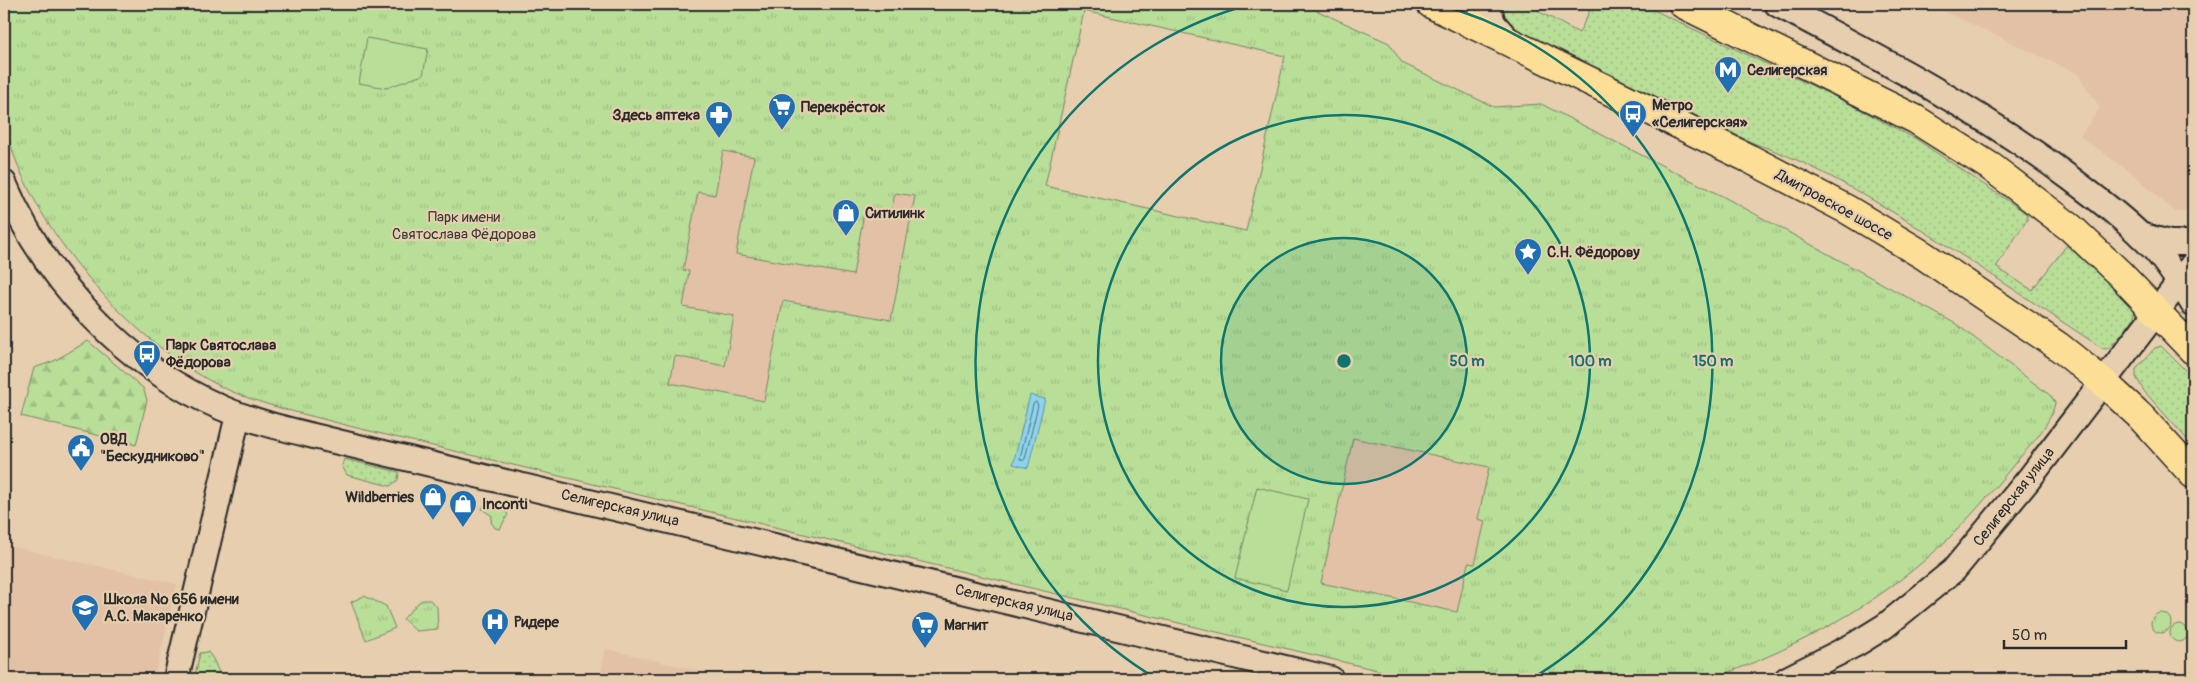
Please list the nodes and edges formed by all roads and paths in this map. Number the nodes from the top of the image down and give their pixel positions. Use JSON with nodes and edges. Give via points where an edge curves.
{"nodes":[{"id":1,"x":1431,"y":4,"type":"edge"},
{"id":2,"x":1488,"y":4,"type":"edge"},
{"id":3,"x":1683,"y":4,"type":"edge"},
{"id":4,"x":1777,"y":4,"type":"edge"},
{"id":5,"x":1517,"y":47,"type":"junction"},
{"id":6,"x":4,"y":183,"type":"edge"},
{"id":7,"x":2140,"y":235,"type":"junction"},
{"id":8,"x":2193,"y":243,"type":"edge"},
{"id":9,"x":2193,"y":264,"type":"edge"},
{"id":10,"x":2179,"y":282,"type":"junction"},
{"id":11,"x":2193,"y":304,"type":"edge"},
{"id":12,"x":2156,"y":311,"type":"junction"},
{"id":13,"x":2193,"y":350,"type":"edge"},
{"id":14,"x":2103,"y":382,"type":"junction"},
{"id":15,"x":238,"y":415,"type":"junction"},
{"id":16,"x":2193,"y":474,"type":"edge"},
{"id":17,"x":176,"y":679,"type":"edge"},
{"id":18,"x":1331,"y":679,"type":"edge"},
{"id":19,"x":1788,"y":679,"type":"edge"}],
"edges":[{"from":1,"to":5,"type":"main road","name":"Дмитровское шоссе"},
{"from":2,"to":5,"type":"street","via":[[1493,23]]},
{"from":3,"to":12,"type":"main road","via":[[1915,119],[1991,167],[2070,228]]},
{"from":4,"to":7,"type":"street","via":[[1935,88],[2024,144]]},
{"from":5,"to":14,"type":"main road","name":"Дмитровское шоссе","via":[[1848,210],[1923,254],[2058,346]]},
{"from":6,"to":15,"type":"street","name":"Селигерская улица","via":[[40,252],[67,288],[102,325],[126,348],[166,377]]},
{"from":7,"to":8,"type":"street","via":[[2170,243]]},
{"from":7,"to":10,"type":"street"},
{"from":9,"to":10,"type":"street","name":"Селигерская улица"},
{"from":10,"to":11,"type":"street"},
{"from":10,"to":12,"type":"street","name":"Селигерская улица"},
{"from":12,"to":13,"type":"main road"},
{"from":12,"to":14,"type":"street","name":"Селигерская улица"},
{"from":14,"to":16,"type":"main road","name":"Дмитровское шоссе","via":[[2140,416]]},
{"from":14,"to":19,"type":"street","name":"Селигерская улица","via":[[1954,570],[1885,626]]},
{"from":15,"to":17,"type":"street"},
{"from":15,"to":18,"type":"street","name":"Селигерская улица","via":[[338,442]]}]}
